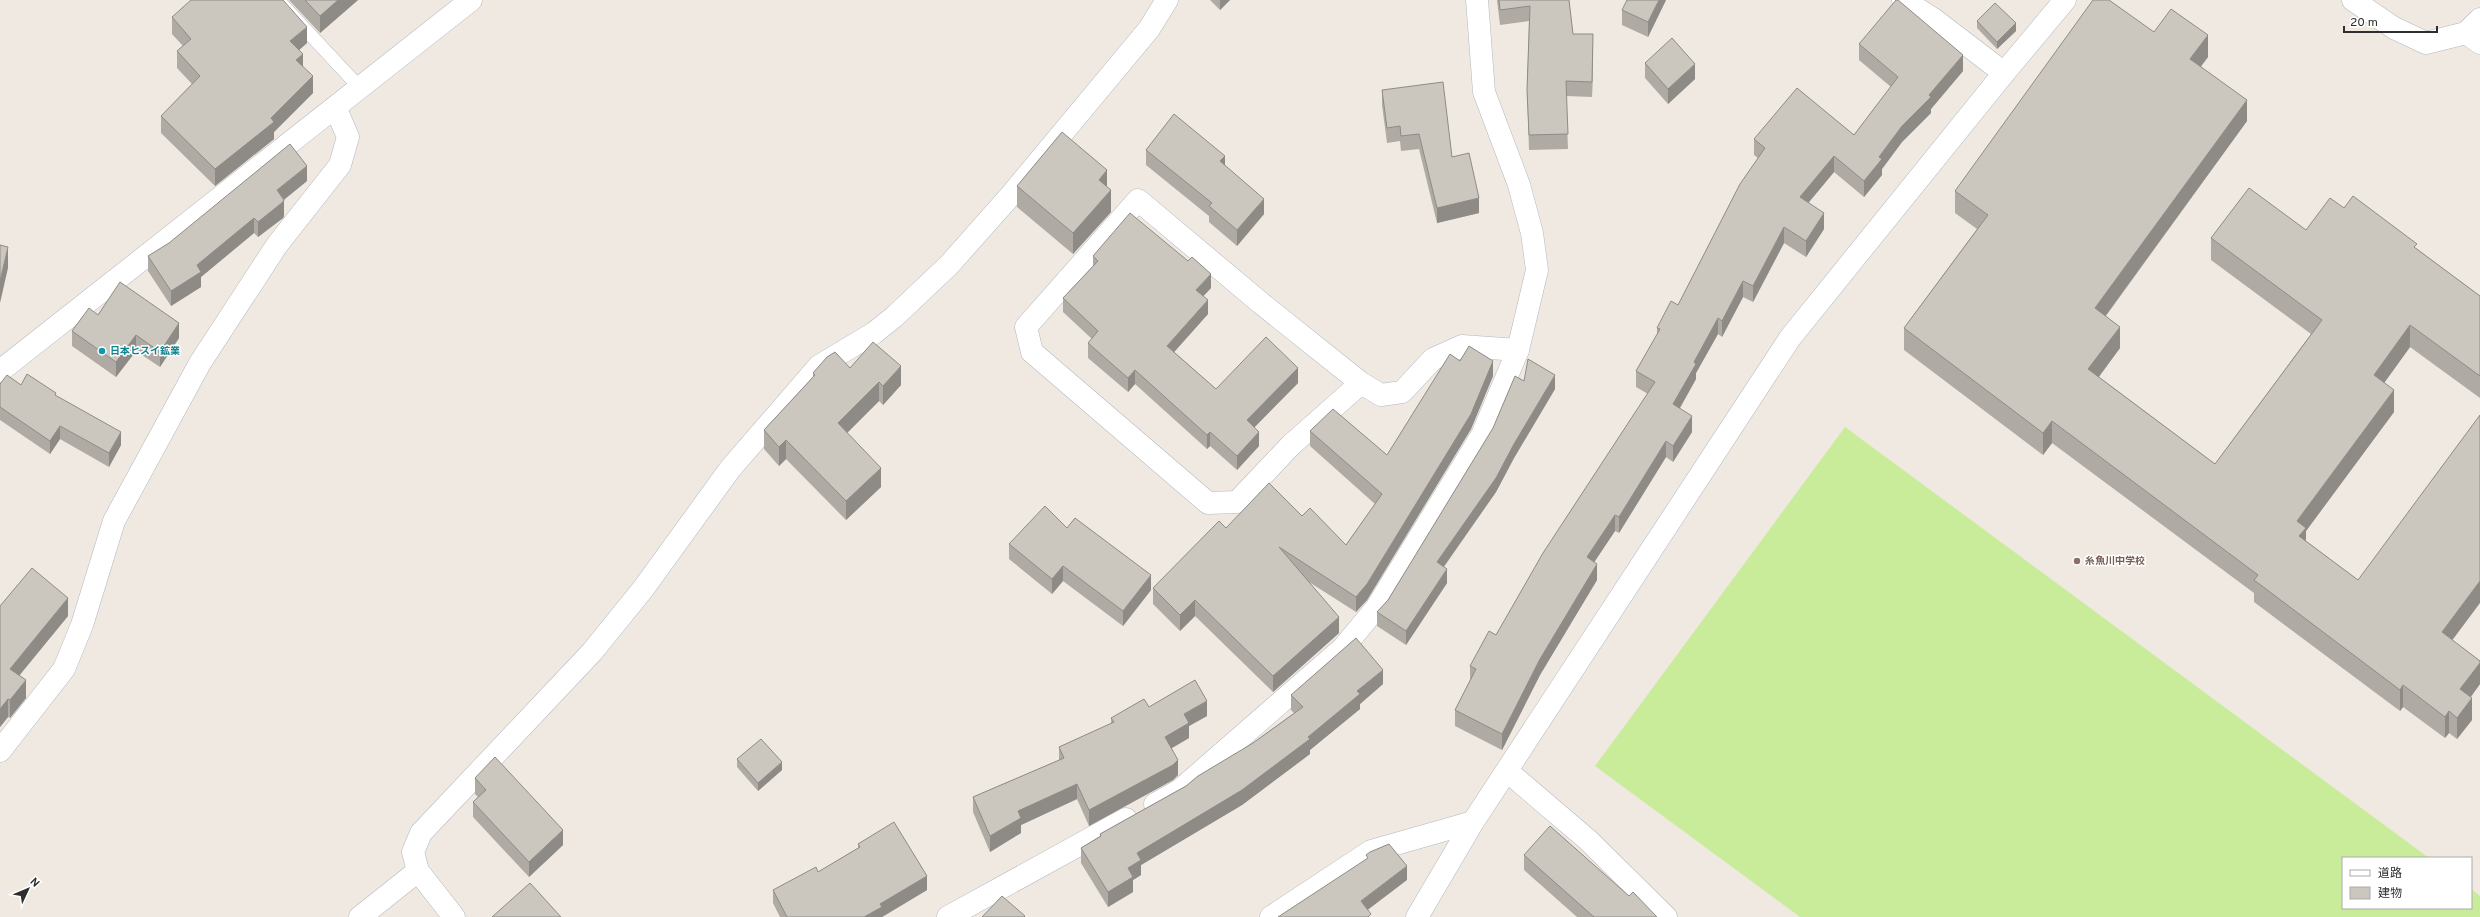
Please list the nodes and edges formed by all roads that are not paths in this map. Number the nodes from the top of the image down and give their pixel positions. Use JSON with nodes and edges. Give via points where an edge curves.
{"nodes":[{"id":1,"x":278,"y":0,"type":"edge"},
{"id":2,"x":471,"y":0,"type":"edge"},
{"id":3,"x":1167,"y":0,"type":"edge"},
{"id":4,"x":1477,"y":0,"type":"edge"},
{"id":5,"x":1903,"y":0,"type":"edge"},
{"id":6,"x":2065,"y":0,"type":"edge"},
{"id":7,"x":2353,"y":0,"type":"edge"},
{"id":8,"x":2475,"y":32,"type":"edge"},
{"id":9,"x":2004,"y":73,"type":"junction"},
{"id":10,"x":361,"y":89,"type":"junction"},
{"id":11,"x":336,"y":109,"type":"junction"},
{"id":12,"x":1518,"y":350,"type":"junction"},
{"id":13,"x":0,"y":371,"type":"edge"},
{"id":14,"x":1361,"y":383,"type":"junction"},
{"id":15,"x":0,"y":751,"type":"edge"},
{"id":16,"x":1507,"y":771,"type":"junction"},
{"id":17,"x":1474,"y":822,"type":"junction"},
{"id":18,"x":418,"y":871,"type":"junction"},
{"id":19,"x":360,"y":917,"type":"edge"},
{"id":20,"x":454,"y":917,"type":"edge"},
{"id":21,"x":948,"y":917,"type":"edge"},
{"id":22,"x":1271,"y":917,"type":"edge"},
{"id":23,"x":1417,"y":917,"type":"edge"},
{"id":24,"x":1666,"y":917,"type":"edge"}],
"edges":[{"from":1,"to":10,"type":"lane"},
{"from":2,"to":10,"type":"street"},
{"from":3,"to":18,"type":"street","via":[[1149,29],[1011,195],[949,265],[874,333],[819,366],[788,401],[730,469],[643,590],[592,652],[421,833],[413,852]]},
{"from":4,"to":12,"type":"street","via":[[1484,92],[1519,185],[1532,233],[1536,270]]},
{"from":5,"to":9,"type":"street","via":[[1932,18]]},
{"from":6,"to":9,"type":"street"},
{"from":7,"to":8,"type":"street","via":[[2394,28],[2426,43]]},
{"from":9,"to":16,"type":"street","via":[[1790,338]]},
{"from":10,"to":11,"type":"street"},
{"from":11,"to":13,"type":"street"},
{"from":11,"to":15,"type":"street","via":[[348,137],[340,165],[277,244],[200,363],[114,520],[82,625],[64,669]]},
{"from":12,"to":14,"type":"street","via":[[1462,346],[1433,359],[1402,392],[1382,395]]},
{"from":12,"to":21,"type":"street","via":[[1482,435],[1377,607],[1343,648],[1180,790]]},
{"from":14,"to":14,"type":"street","via":[[1138,200],[1026,327],[1032,352],[1208,503],[1237,502],[1292,445]]},
{"from":16,"to":17,"type":"street"},
{"from":16,"to":24,"type":"street","via":[[1588,840]]},
{"from":17,"to":22,"type":"street","via":[[1371,851]]},
{"from":17,"to":23,"type":"street"},
{"from":18,"to":19,"type":"street"},
{"from":18,"to":20,"type":"street"}]}
